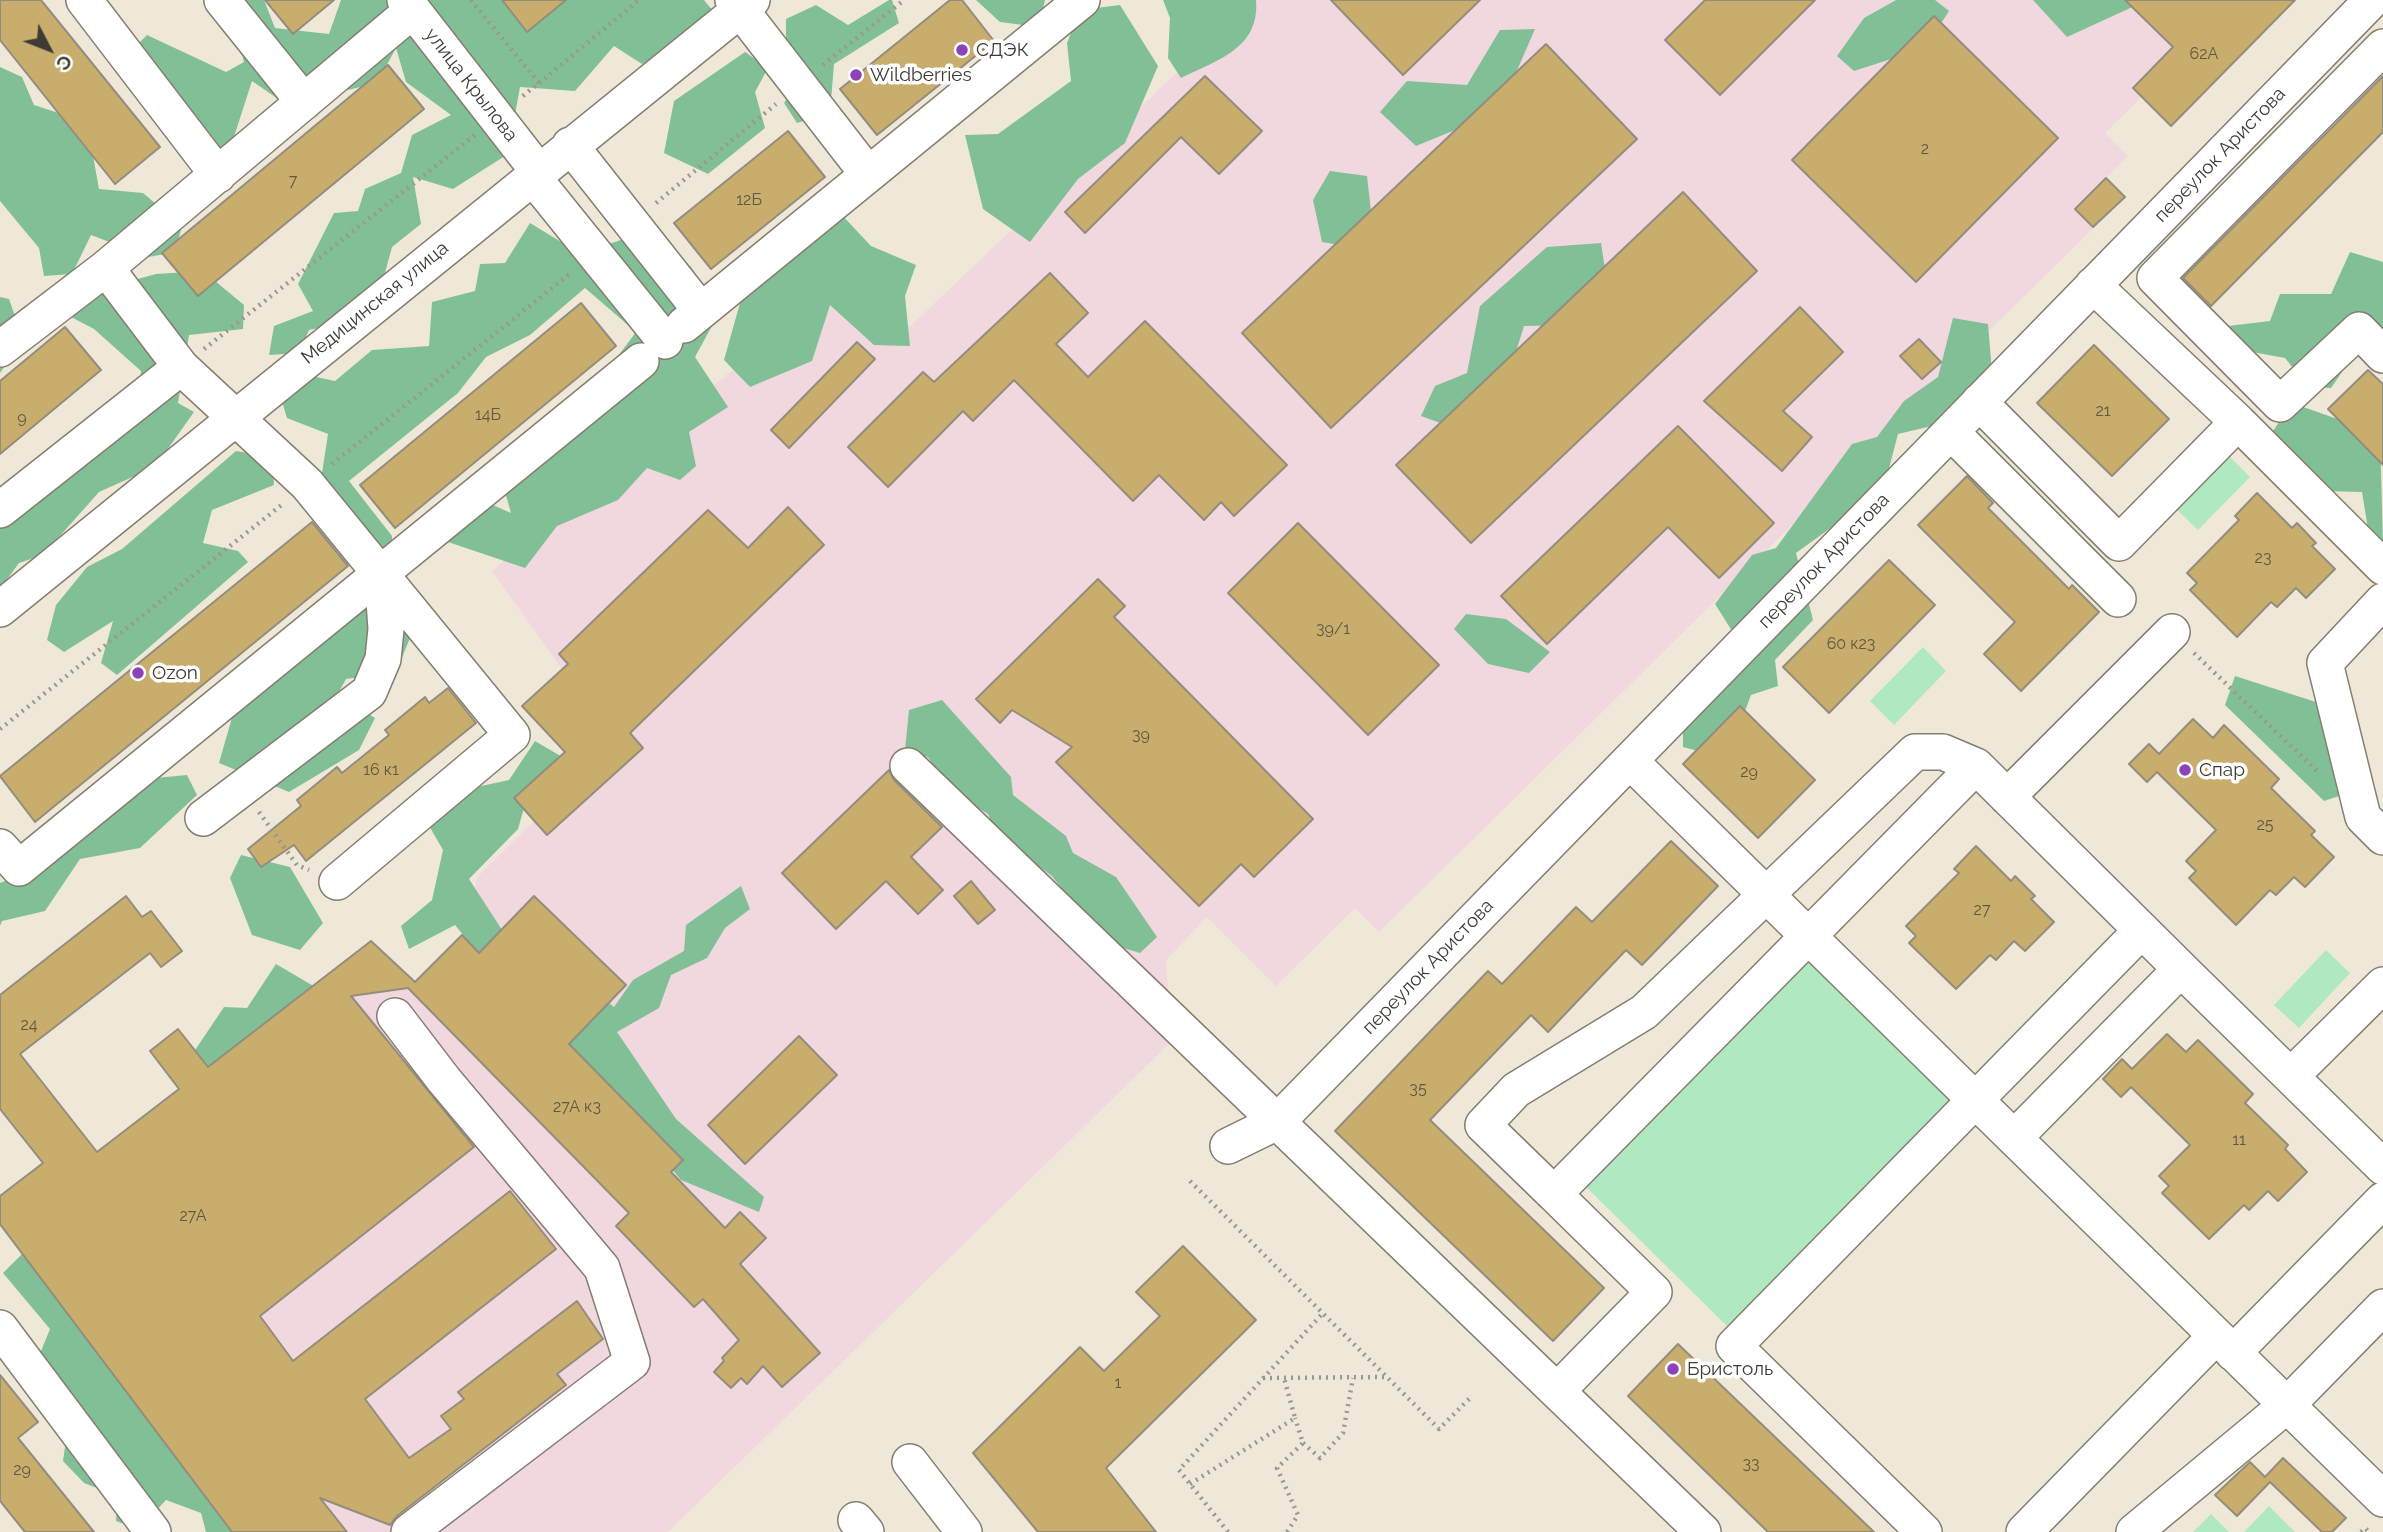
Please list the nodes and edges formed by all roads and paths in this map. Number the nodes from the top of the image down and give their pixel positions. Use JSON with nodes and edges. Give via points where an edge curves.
{"nodes":[{"id":1,"x":84,"y":0,"type":"edge"},
{"id":2,"x":222,"y":0,"type":"edge"},
{"id":3,"x":471,"y":0,"type":"edge"},
{"id":4,"x":639,"y":0,"type":"edge"},
{"id":5,"x":904,"y":0,"type":"edge"},
{"id":6,"x":1082,"y":0,"type":"edge"},
{"id":7,"x":2372,"y":0,"type":"edge"},
{"id":8,"x":742,"y":3,"type":"edge"},
{"id":9,"x":409,"y":5,"type":"edge"},
{"id":10,"x":2383,"y":47,"type":"edge"},
{"id":11,"x":539,"y":83,"type":"junction"},
{"id":12,"x":799,"y":84,"type":"junction"},
{"id":13,"x":304,"y":102,"type":"junction"},
{"id":14,"x":496,"y":117,"type":"junction"},
{"id":15,"x":570,"y":145,"type":"junction"},
{"id":16,"x":867,"y":173,"type":"junction"},
{"id":17,"x":535,"y":174,"type":"junction"},
{"id":18,"x":218,"y":175,"type":"junction"},
{"id":19,"x":632,"y":223,"type":"junction"},
{"id":20,"x":594,"y":255,"type":"junction"},
{"id":21,"x":106,"y":268,"type":"junction"},
{"id":22,"x":2093,"y":285,"type":"junction"},
{"id":23,"x":673,"y":334,"type":"junction"},
{"id":24,"x":0,"y":349,"type":"edge"},
{"id":25,"x":2383,"y":355,"type":"edge"},
{"id":26,"x":181,"y":367,"type":"junction"},
{"id":27,"x":1979,"y":402,"type":"junction"},
{"id":28,"x":236,"y":416,"type":"junction"},
{"id":29,"x":2238,"y":422,"type":"junction"},
{"id":30,"x":1951,"y":432,"type":"junction"},
{"id":31,"x":307,"y":484,"type":"junction"},
{"id":32,"x":0,"y":510,"type":"edge"},
{"id":33,"x":2383,"y":567,"type":"edge"},
{"id":34,"x":382,"y":572,"type":"junction"},
{"id":35,"x":2118,"y":599,"type":"dead end"},
{"id":36,"x":2383,"y":601,"type":"edge"},
{"id":37,"x":0,"y":609,"type":"edge"},
{"id":38,"x":2172,"y":632,"type":"joint"},
{"id":39,"x":0,"y":729,"type":"edge"},
{"id":40,"x":1630,"y":761,"type":"junction"},
{"id":41,"x":908,"y":766,"type":"dead end"},
{"id":42,"x":1976,"y":766,"type":"junction"},
{"id":43,"x":2323,"y":778,"type":"dead end"},
{"id":44,"x":235,"y":794,"type":"junction"},
{"id":45,"x":2007,"y":797,"type":"junction"},
{"id":46,"x":204,"y":818,"type":"dead end"},
{"id":47,"x":2383,"y":837,"type":"edge"},
{"id":48,"x":0,"y":847,"type":"edge"},
{"id":49,"x":337,"y":882,"type":"joint"},
{"id":50,"x":1766,"y":894,"type":"junction"},
{"id":51,"x":2142,"y":930,"type":"junction"},
{"id":52,"x":1808,"y":936,"type":"junction"},
{"id":53,"x":2181,"y":969,"type":"junction"},
{"id":54,"x":2383,"y":985,"type":"edge"},
{"id":55,"x":395,"y":1016,"type":"dead end"},
{"id":56,"x":2291,"y":1076,"type":"junction"},
{"id":57,"x":1975,"y":1100,"type":"junction"},
{"id":58,"x":1277,"y":1122,"type":"junction"},
{"id":59,"x":2014,"y":1138,"type":"junction"},
{"id":60,"x":1228,"y":1146,"type":"dead end"},
{"id":61,"x":2383,"y":1167,"type":"edge"},
{"id":62,"x":1191,"y":1181,"type":"dead end"},
{"id":63,"x":1554,"y":1194,"type":"junction"},
{"id":64,"x":2383,"y":1200,"type":"edge"},
{"id":65,"x":2383,"y":1307,"type":"edge"},
{"id":66,"x":1323,"y":1313,"type":"junction"},
{"id":67,"x":0,"y":1328,"type":"edge"},
{"id":68,"x":2225,"y":1344,"type":"junction"},
{"id":69,"x":1387,"y":1377,"type":"junction"},
{"id":70,"x":1263,"y":1378,"type":"junction"},
{"id":71,"x":1284,"y":1378,"type":"junction"},
{"id":72,"x":1353,"y":1378,"type":"junction"},
{"id":73,"x":1556,"y":1391,"type":"junction"},
{"id":74,"x":1472,"y":1396,"type":"dead end"},
{"id":75,"x":2287,"y":1405,"type":"junction"},
{"id":76,"x":1295,"y":1418,"type":"junction"},
{"id":77,"x":1303,"y":1443,"type":"junction"},
{"id":78,"x":910,"y":1462,"type":"dead end"},
{"id":79,"x":1190,"y":1484,"type":"junction"},
{"id":80,"x":2383,"y":1499,"type":"edge"},
{"id":81,"x":153,"y":1532,"type":"edge"},
{"id":82,"x":409,"y":1532,"type":"edge"},
{"id":83,"x":964,"y":1532,"type":"edge"},
{"id":84,"x":1228,"y":1532,"type":"edge"},
{"id":85,"x":1287,"y":1532,"type":"edge"},
{"id":86,"x":1703,"y":1532,"type":"edge"},
{"id":87,"x":1924,"y":1532,"type":"edge"},
{"id":88,"x":2024,"y":1532,"type":"edge"},
{"id":89,"x":2134,"y":1532,"type":"edge"},
{"id":90,"x":2361,"y":1532,"type":"edge"},
{"id":91,"x":2369,"y":1532,"type":"edge"}],
"edges":[{"from":1,"to":18,"type":"street"},
{"from":2,"to":13,"type":"street"},
{"from":3,"to":11,"type":"path"},
{"from":4,"to":11,"type":"path"},
{"from":5,"to":12,"type":"path"},
{"from":6,"to":16,"type":"street"},
{"from":7,"to":22,"type":"street","name":"переулок Аристова"},
{"from":8,"to":12,"type":"street"},
{"from":8,"to":15,"type":"street","name":"Медицинская улица"},
{"from":9,"to":13,"type":"street"},
{"from":9,"to":14,"type":"street","name":"улица Крылова"},
{"from":10,"to":25,"type":"street","via":[[2155,278],[2280,404],[2359,330]]},
{"from":11,"to":14,"type":"path"},
{"from":12,"to":16,"type":"street"},
{"from":12,"to":19,"type":"path"},
{"from":13,"to":18,"type":"street"},
{"from":14,"to":17,"type":"street","name":"улица Крылова"},
{"from":14,"to":26,"type":"path"},
{"from":15,"to":17,"type":"street","name":"Медицинская улица"},
{"from":15,"to":19,"type":"street"},
{"from":16,"to":23,"type":"street"},
{"from":17,"to":20,"type":"street","name":"улица Крылова"},
{"from":17,"to":28,"type":"street","name":"Медицинская улица"},
{"from":18,"to":21,"type":"street"},
{"from":19,"to":23,"type":"street"},
{"from":20,"to":23,"type":"street","name":"улица Крылова"},
{"from":20,"to":31,"type":"path"},
{"from":21,"to":24,"type":"street"},
{"from":21,"to":26,"type":"street"},
{"from":22,"to":27,"type":"street","name":"переулок Аристова"},
{"from":22,"to":29,"type":"street"},
{"from":23,"to":34,"type":"street"},
{"from":26,"to":28,"type":"street"},
{"from":26,"to":32,"type":"street"},
{"from":27,"to":29,"type":"street","via":[[2119,543]]},
{"from":27,"to":30,"type":"street","name":"переулок Аристова"},
{"from":28,"to":31,"type":"street"},
{"from":28,"to":37,"type":"street","name":"Медицинская улица"},
{"from":29,"to":33,"type":"street"},
{"from":30,"to":35,"type":"street"},
{"from":30,"to":40,"type":"street","name":"переулок Аристова"},
{"from":31,"to":34,"type":"street"},
{"from":31,"to":39,"type":"path"},
{"from":34,"to":44,"type":"street","via":[[383,659],[369,692]]},
{"from":34,"to":48,"type":"street","via":[[19,868]]},
{"from":34,"to":49,"type":"street","via":[[512,735]]},
{"from":36,"to":47,"type":"street","via":[[2325,663],[2363,817]]},
{"from":38,"to":43,"type":"path"},
{"from":38,"to":45,"type":"street"},
{"from":40,"to":50,"type":"street"},
{"from":40,"to":58,"type":"street","name":"переулок Аристова"},
{"from":41,"to":58,"type":"street"},
{"from":42,"to":45,"type":"street"},
{"from":42,"to":50,"type":"street","via":[[1943,752],[1915,752]]},
{"from":42,"to":52,"type":"street"},
{"from":44,"to":46,"type":"street"},
{"from":44,"to":49,"type":"path","via":[[246,794],[297,864]]},
{"from":45,"to":51,"type":"street"},
{"from":50,"to":52,"type":"street"},
{"from":50,"to":63,"type":"street","via":[[1644,1012],[1516,1090],[1483,1125]]},
{"from":51,"to":53,"type":"street"},
{"from":51,"to":57,"type":"street"},
{"from":52,"to":57,"type":"street"},
{"from":52,"to":63,"type":"street"},
{"from":53,"to":56,"type":"street"},
{"from":53,"to":59,"type":"street"},
{"from":54,"to":56,"type":"street"},
{"from":55,"to":82,"type":"street","via":[[602,1268],[632,1362]]},
{"from":56,"to":61,"type":"street"},
{"from":57,"to":59,"type":"street"},
{"from":57,"to":87,"type":"street","via":[[1734,1346]]},
{"from":58,"to":60,"type":"street","name":"переулок Аристова"},
{"from":58,"to":73,"type":"street"},
{"from":59,"to":68,"type":"street"},
{"from":62,"to":66,"type":"path"},
{"from":63,"to":73,"type":"street","via":[[1654,1292]]},
{"from":64,"to":68,"type":"street"},
{"from":65,"to":75,"type":"street"},
{"from":66,"to":69,"type":"path"},
{"from":66,"to":70,"type":"path"},
{"from":67,"to":81,"type":"street"},
{"from":68,"to":75,"type":"street"},
{"from":68,"to":88,"type":"street"},
{"from":69,"to":72,"type":"path"},
{"from":69,"to":74,"type":"path","via":[[1439,1429]]},
{"from":70,"to":71,"type":"path"},
{"from":70,"to":79,"type":"path","via":[[1179,1470]]},
{"from":71,"to":72,"type":"path"},
{"from":71,"to":76,"type":"path"},
{"from":72,"to":77,"type":"path","via":[[1343,1433],[1320,1458]]},
{"from":73,"to":86,"type":"street"},
{"from":75,"to":80,"type":"street"},
{"from":75,"to":89,"type":"street"},
{"from":76,"to":77,"type":"path"},
{"from":76,"to":79,"type":"path"},
{"from":77,"to":85,"type":"path","via":[[1277,1468],[1298,1515]]},
{"from":78,"to":83,"type":"street"},
{"from":79,"to":84,"type":"path"},
{"from":90,"to":91,"type":"path","via":[[2365,1528]]}]}
